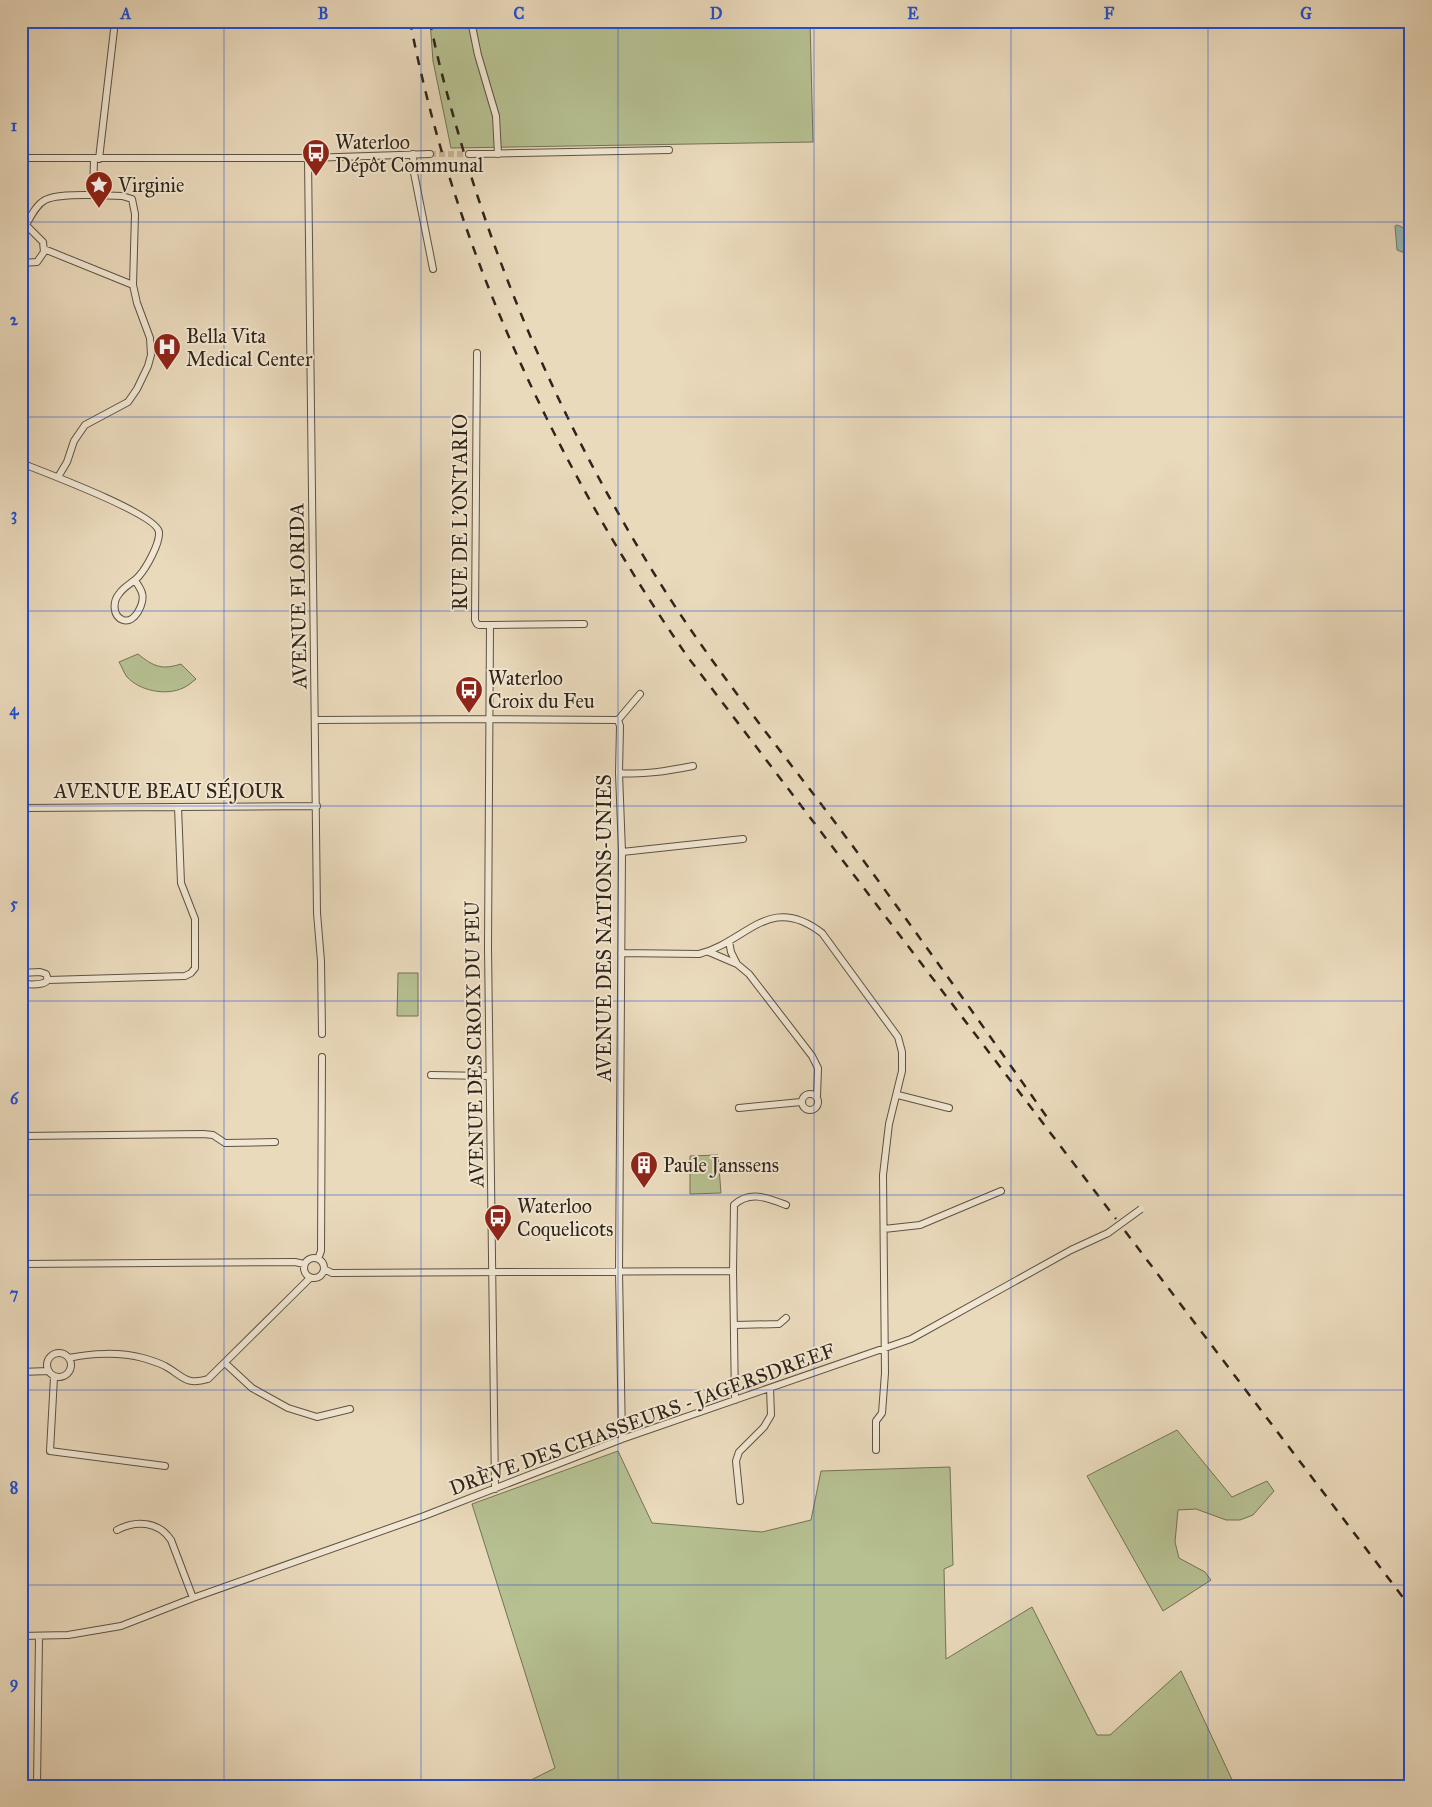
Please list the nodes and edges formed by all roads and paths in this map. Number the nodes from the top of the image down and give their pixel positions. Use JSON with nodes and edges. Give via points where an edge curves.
{"nodes":[{"id":1,"x":115,"y":21,"type":"edge"},
{"id":2,"x":470,"y":21,"type":"edge"},
{"id":3,"x":669,"y":150,"type":"dead end"},
{"id":4,"x":413,"y":154,"type":"junction"},
{"id":5,"x":430,"y":154,"type":"tunnel mouth"},
{"id":6,"x":469,"y":154,"type":"tunnel mouth"},
{"id":7,"x":498,"y":154,"type":"junction"},
{"id":8,"x":21,"y":158,"type":"edge"},
{"id":9,"x":308,"y":158,"type":"junction"},
{"id":10,"x":96,"y":159,"type":"junction"},
{"id":11,"x":93,"y":195,"type":"junction"},
{"id":12,"x":23,"y":225,"type":"edge"},
{"id":13,"x":44,"y":249,"type":"junction"},
{"id":14,"x":21,"y":263,"type":"edge"},
{"id":15,"x":433,"y":269,"type":"dead end"},
{"id":16,"x":133,"y":285,"type":"junction"},
{"id":17,"x":477,"y":353,"type":"dead end"},
{"id":18,"x":21,"y":463,"type":"edge"},
{"id":19,"x":58,"y":477,"type":"junction"},
{"id":20,"x":135,"y":580,"type":"junction"},
{"id":21,"x":584,"y":624,"type":"dead end"},
{"id":22,"x":490,"y":625,"type":"junction"},
{"id":23,"x":640,"y":694,"type":"dead end"},
{"id":24,"x":490,"y":718,"type":"junction"},
{"id":25,"x":316,"y":720,"type":"junction"},
{"id":26,"x":618,"y":720,"type":"junction"},
{"id":27,"x":692,"y":766,"type":"dead end"},
{"id":28,"x":618,"y":773,"type":"junction"},
{"id":29,"x":316,"y":806,"type":"junction"},
{"id":30,"x":178,"y":807,"type":"junction"},
{"id":31,"x":21,"y":808,"type":"edge"},
{"id":32,"x":743,"y":839,"type":"dead end"},
{"id":33,"x":622,"y":852,"type":"junction"},
{"id":34,"x":729,"y":940,"type":"junction"},
{"id":35,"x":709,"y":952,"type":"junction"},
{"id":36,"x":621,"y":953,"type":"junction"},
{"id":37,"x":737,"y":964,"type":"junction"},
{"id":38,"x":21,"y":972,"type":"edge"},
{"id":39,"x":48,"y":980,"type":"junction"},
{"id":40,"x":21,"y":985,"type":"edge"},
{"id":41,"x":322,"y":1034,"type":"dead end"},
{"id":42,"x":322,"y":1056,"type":"dead end"},
{"id":43,"x":431,"y":1075,"type":"dead end"},
{"id":44,"x":489,"y":1076,"type":"junction"},
{"id":45,"x":898,"y":1095,"type":"junction"},
{"id":46,"x":816,"y":1097,"type":"junction"},
{"id":47,"x":801,"y":1102,"type":"junction"},
{"id":48,"x":739,"y":1108,"type":"dead end"},
{"id":49,"x":949,"y":1108,"type":"dead end"},
{"id":50,"x":21,"y":1136,"type":"edge"},
{"id":51,"x":275,"y":1142,"type":"dead end"},
{"id":52,"x":1001,"y":1191,"type":"dead end"},
{"id":53,"x":786,"y":1205,"type":"dead end"},
{"id":54,"x":1142,"y":1209,"type":"dead end"},
{"id":55,"x":884,"y":1229,"type":"junction"},
{"id":56,"x":318,"y":1259,"type":"junction"},
{"id":57,"x":21,"y":1264,"type":"edge"},
{"id":58,"x":304,"y":1264,"type":"junction"},
{"id":59,"x":324,"y":1269,"type":"junction"},
{"id":60,"x":619,"y":1271,"type":"junction"},
{"id":61,"x":733,"y":1271,"type":"junction"},
{"id":62,"x":493,"y":1273,"type":"junction"},
{"id":63,"x":310,"y":1278,"type":"junction"},
{"id":64,"x":786,"y":1318,"type":"dead end"},
{"id":65,"x":735,"y":1325,"type":"junction"},
{"id":66,"x":884,"y":1347,"type":"junction"},
{"id":67,"x":69,"y":1358,"type":"junction"},
{"id":68,"x":225,"y":1363,"type":"junction"},
{"id":69,"x":48,"y":1371,"type":"junction"},
{"id":70,"x":21,"y":1372,"type":"edge"},
{"id":71,"x":54,"y":1377,"type":"junction"},
{"id":72,"x":770,"y":1388,"type":"junction"},
{"id":73,"x":735,"y":1400,"type":"junction"},
{"id":74,"x":350,"y":1409,"type":"dead end"},
{"id":75,"x":622,"y":1439,"type":"junction"},
{"id":76,"x":876,"y":1450,"type":"dead end"},
{"id":77,"x":165,"y":1466,"type":"dead end"},
{"id":78,"x":495,"y":1489,"type":"junction"},
{"id":79,"x":740,"y":1501,"type":"dead end"},
{"id":80,"x":117,"y":1530,"type":"dead end"},
{"id":81,"x":193,"y":1598,"type":"junction"},
{"id":82,"x":21,"y":1636,"type":"edge"},
{"id":83,"x":39,"y":1636,"type":"junction"},
{"id":84,"x":1411,"y":1783,"type":"edge"},
{"id":85,"x":37,"y":1786,"type":"edge"},
{"id":86,"x":1406,"y":1786,"type":"edge"}],
"edges":[{"from":1,"to":10,"type":"street"},
{"from":2,"to":7,"type":"street","via":[[496,116]]},
{"from":3,"to":7,"type":"street"},
{"from":4,"to":5,"type":"street"},
{"from":4,"to":9,"type":"street"},
{"from":4,"to":15,"type":"street"},
{"from":6,"to":7,"type":"street"},
{"from":8,"to":10,"type":"street"},
{"from":9,"to":10,"type":"street"},
{"from":9,"to":25,"type":"street","name":"AVENUE FLORIDA"},
{"from":10,"to":11,"type":"street"},
{"from":11,"to":12,"type":"street","via":[[46,200]]},
{"from":11,"to":16,"type":"street","via":[[132,199],[135,214]]},
{"from":12,"to":13,"type":"street","via":[[43,242]]},
{"from":13,"to":14,"type":"street","via":[[37,262]]},
{"from":13,"to":16,"type":"street"},
{"from":16,"to":19,"type":"street","via":[[150,338],[148,366],[128,402],[85,425]]},
{"from":17,"to":22,"type":"street","name":"RUE DE L'ONTARIO","via":[[475,620],[479,625]]},
{"from":18,"to":19,"type":"street"},
{"from":19,"to":20,"type":"street","via":[[143,516],[157,527],[158,538],[153,552]]},
{"from":20,"to":20,"type":"street","via":[[142,601],[136,615],[123,620],[117,616],[115,602]]},
{"from":21,"to":22,"type":"street"},
{"from":22,"to":24,"type":"street","name":"RUE DE L'ONTARIO"},
{"from":23,"to":26,"type":"street"},
{"from":24,"to":25,"type":"street"},
{"from":24,"to":26,"type":"street"},
{"from":24,"to":44,"type":"street","name":"AVENUE DES CROIX DU FEU"},
{"from":25,"to":29,"type":"street","name":"AVENUE FLORIDA"},
{"from":26,"to":28,"type":"street","name":"AVENUE DES NATIONS-UNIES"},
{"from":27,"to":28,"type":"street","via":[[660,772]]},
{"from":28,"to":33,"type":"street","name":"AVENUE DES NATIONS-UNIES"},
{"from":29,"to":30,"type":"street","name":"AVENUE BEAU SÉJOUR"},
{"from":29,"to":41,"type":"street","name":"AVENUE FLORIDA"},
{"from":30,"to":31,"type":"street","name":"AVENUE BEAU SÉJOUR"},
{"from":30,"to":39,"type":"street","via":[[181,883],[195,918],[195,968],[185,976]]},
{"from":32,"to":33,"type":"street"},
{"from":33,"to":36,"type":"street","name":"AVENUE DES NATIONS-UNIES"},
{"from":34,"to":35,"type":"street"},
{"from":34,"to":37,"type":"street"},
{"from":34,"to":45,"type":"street","via":[[772,918],[798,920],[811,924],[822,933],[898,1037],[902,1072]]},
{"from":35,"to":36,"type":"street"},
{"from":35,"to":37,"type":"street"},
{"from":36,"to":60,"type":"street","name":"AVENUE DES NATIONS-UNIES"},
{"from":37,"to":46,"type":"street","via":[[749,974],[812,1056],[818,1068]]},
{"from":38,"to":39,"type":"street","via":[[40,972],[46,974]]},
{"from":39,"to":40,"type":"street","via":[[41,984]]},
{"from":42,"to":56,"type":"street","via":[[321,1251]]},
{"from":43,"to":44,"type":"street"},
{"from":44,"to":62,"type":"street","name":"AVENUE DES CROIX DU FEU"},
{"from":45,"to":49,"type":"street"},
{"from":45,"to":55,"type":"street","via":[[885,1148]]},
{"from":46,"to":47,"type":"street","via":[[808,1094]]},
{"from":46,"to":47,"type":"street","via":[[816,1108],[810,1110]]},
{"from":47,"to":48,"type":"street"},
{"from":50,"to":51,"type":"street","via":[[203,1134],[214,1135],[225,1143]]},
{"from":52,"to":55,"type":"street","via":[[920,1225]]},
{"from":53,"to":61,"type":"street","via":[[763,1196],[752,1196],[734,1205]]},
{"from":54,"to":66,"type":"street","name":"DRÈVE DES CHASSEURS - JAGERSDREEF","bridge":true,"via":[[1108,1233],[1071,1250],[911,1339]]},
{"from":55,"to":66,"type":"street"},
{"from":56,"to":58,"type":"street","via":[[313,1258]]},
{"from":56,"to":59,"type":"street"},
{"from":57,"to":58,"type":"street"},
{"from":58,"to":63,"type":"street"},
{"from":59,"to":62,"type":"street","via":[[332,1273]]},
{"from":59,"to":63,"type":"street","via":[[319,1277]]},
{"from":60,"to":61,"type":"street"},
{"from":60,"to":62,"type":"street"},
{"from":60,"to":75,"type":"street","name":"AVENUE DES NATIONS-UNIES"},
{"from":61,"to":65,"type":"street"},
{"from":62,"to":78,"type":"street","name":"AVENUE DES CROIX DU FEU"},
{"from":63,"to":68,"type":"street"},
{"from":64,"to":65,"type":"street","via":[[779,1324]]},
{"from":65,"to":73,"type":"street"},
{"from":66,"to":72,"type":"street","name":"DRÈVE DES CHASSEURS - JAGERSDREEF"},
{"from":66,"to":76,"type":"street","via":[[882,1413],[876,1420]]},
{"from":67,"to":68,"type":"street","via":[[121,1354],[165,1366],[187,1381],[197,1382],[208,1379]]},
{"from":67,"to":69,"type":"street","via":[[56,1353],[47,1362]]},
{"from":67,"to":71,"type":"street","via":[[71,1366],[67,1375]]},
{"from":68,"to":74,"type":"street","via":[[252,1388],[288,1408],[317,1417]]},
{"from":69,"to":70,"type":"street"},
{"from":69,"to":71,"type":"street"},
{"from":71,"to":77,"type":"street","via":[[50,1451]]},
{"from":72,"to":73,"type":"street","name":"DRÈVE DES CHASSEURS - JAGERSDREEF"},
{"from":72,"to":79,"type":"street","via":[[771,1415],[764,1427],[739,1452],[736,1461]]},
{"from":73,"to":75,"type":"street","name":"DRÈVE DES CHASSEURS - JAGERSDREEF"},
{"from":75,"to":78,"type":"street","name":"DRÈVE DES CHASSEURS - JAGERSDREEF"},
{"from":78,"to":81,"type":"street","name":"DRÈVE DES CHASSEURS - JAGERSDREEF"},
{"from":80,"to":81,"type":"street","via":[[127,1525],[149,1524],[165,1531]]},
{"from":81,"to":83,"type":"street","name":"DRÈVE DES CHASSEURS - JAGERSDREEF","via":[[121,1626],[68,1635]]},
{"from":82,"to":83,"type":"street","name":"DRÈVE DES CHASSEURS - JAGERSDREEF"},
{"from":83,"to":85,"type":"street"},
{"from":84,"to":86,"type":"street"}]}
